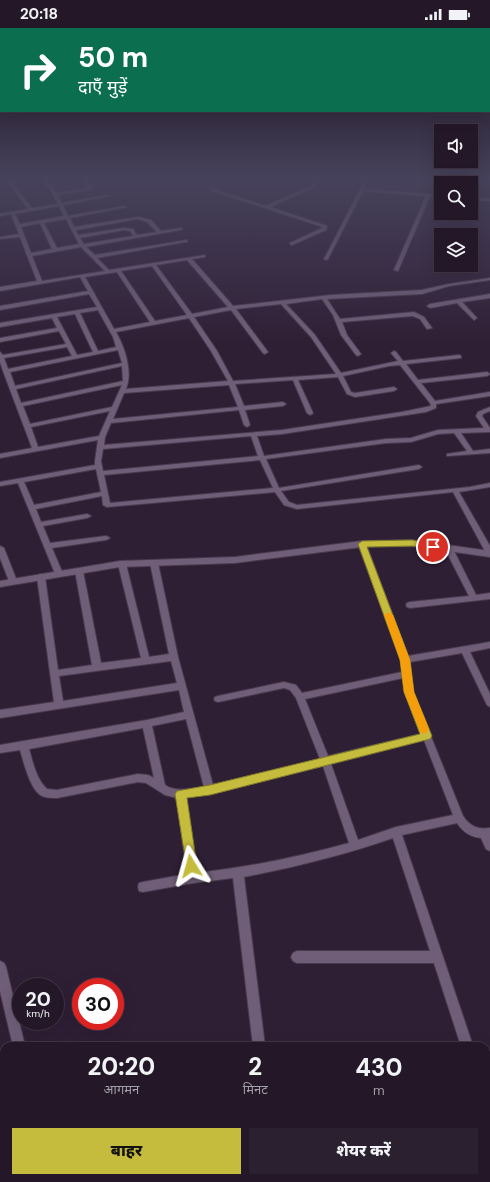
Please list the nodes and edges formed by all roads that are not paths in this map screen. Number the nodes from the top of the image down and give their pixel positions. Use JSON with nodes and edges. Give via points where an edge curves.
{"nodes":[{"id":1,"x":48,"y":234,"type":"edge"},
{"id":2,"x":75,"y":234,"type":"edge"},
{"id":3,"x":95,"y":234,"type":"edge"},
{"id":4,"x":134,"y":234,"type":"edge"},
{"id":5,"x":151,"y":234,"type":"edge"},
{"id":6,"x":314,"y":234,"type":"edge"},
{"id":7,"x":339,"y":234,"type":"edge"},
{"id":8,"x":412,"y":234,"type":"edge"},
{"id":9,"x":22,"y":235,"type":"joint"},
{"id":10,"x":77,"y":237,"type":"junction"},
{"id":11,"x":136,"y":237,"type":"junction"},
{"id":12,"x":0,"y":238,"type":"edge"},
{"id":13,"x":185,"y":241,"type":"dead end"},
{"id":14,"x":292,"y":244,"type":"dead end"},
{"id":15,"x":83,"y":245,"type":"junction"},
{"id":16,"x":55,"y":250,"type":"junction"},
{"id":17,"x":30,"y":255,"type":"junction"},
{"id":18,"x":94,"y":256,"type":"junction"},
{"id":19,"x":204,"y":256,"type":"dead end"},
{"id":20,"x":189,"y":259,"type":"junction"},
{"id":21,"x":326,"y":259,"type":"dead end"},
{"id":22,"x":153,"y":264,"type":"junction"},
{"id":23,"x":118,"y":270,"type":"junction"},
{"id":24,"x":396,"y":270,"type":"dead end"},
{"id":25,"x":108,"y":271,"type":"junction"},
{"id":26,"x":82,"y":276,"type":"junction"},
{"id":27,"x":490,"y":279,"type":"edge"},
{"id":28,"x":40,"y":282,"type":"junction"},
{"id":29,"x":0,"y":289,"type":"edge"},
{"id":30,"x":92,"y":292,"type":"junction"},
{"id":31,"x":490,"y":296,"type":"edge"},
{"id":32,"x":324,"y":298,"type":"junction"},
{"id":33,"x":283,"y":302,"type":"junction"},
{"id":34,"x":459,"y":302,"type":"junction"},
{"id":35,"x":430,"y":306,"type":"dead end"},
{"id":36,"x":0,"y":308,"type":"edge"},
{"id":37,"x":100,"y":308,"type":"junction"},
{"id":38,"x":232,"y":308,"type":"junction"},
{"id":39,"x":77,"y":312,"type":"junction"},
{"id":40,"x":54,"y":316,"type":"junction"},
{"id":41,"x":190,"y":316,"type":"junction"},
{"id":42,"x":474,"y":318,"type":"dead end"},
{"id":43,"x":338,"y":321,"type":"junction"},
{"id":44,"x":153,"y":323,"type":"junction"},
{"id":45,"x":0,"y":325,"type":"edge"},
{"id":46,"x":430,"y":328,"type":"dead end"},
{"id":47,"x":61,"y":329,"type":"junction"},
{"id":48,"x":112,"y":330,"type":"junction"},
{"id":49,"x":0,"y":340,"type":"edge"},
{"id":50,"x":69,"y":345,"type":"junction"},
{"id":51,"x":119,"y":348,"type":"junction"},
{"id":52,"x":265,"y":352,"type":"dead end"},
{"id":53,"x":96,"y":353,"type":"junction"},
{"id":54,"x":394,"y":353,"type":"dead end"},
{"id":55,"x":358,"y":354,"type":"dead end"},
{"id":56,"x":0,"y":356,"type":"edge"},
{"id":57,"x":74,"y":357,"type":"junction"},
{"id":58,"x":459,"y":358,"type":"dead end"},
{"id":59,"x":402,"y":363,"type":"junction"},
{"id":60,"x":125,"y":364,"type":"junction"},
{"id":61,"x":6,"y":371,"type":"junction"},
{"id":62,"x":487,"y":374,"type":"dead end"},
{"id":63,"x":340,"y":375,"type":"junction"},
{"id":64,"x":295,"y":379,"type":"junction"},
{"id":65,"x":126,"y":382,"type":"junction"},
{"id":66,"x":416,"y":382,"type":"junction"},
{"id":67,"x":232,"y":384,"type":"junction"},
{"id":68,"x":13,"y":388,"type":"junction"},
{"id":69,"x":394,"y":389,"type":"dead end"},
{"id":70,"x":122,"y":392,"type":"junction"},
{"id":71,"x":490,"y":394,"type":"edge"},
{"id":72,"x":433,"y":403,"type":"junction"},
{"id":73,"x":283,"y":404,"type":"dead end"},
{"id":74,"x":19,"y":405,"type":"junction"},
{"id":75,"x":115,"y":408,"type":"junction"},
{"id":76,"x":242,"y":409,"type":"junction"},
{"id":77,"x":490,"y":410,"type":"edge"},
{"id":78,"x":310,"y":413,"type":"dead end"},
{"id":79,"x":109,"y":421,"type":"junction"},
{"id":80,"x":247,"y":425,"type":"dead end"},
{"id":81,"x":27,"y":426,"type":"junction"},
{"id":82,"x":489,"y":430,"type":"edge"},
{"id":83,"x":456,"y":431,"type":"junction"},
{"id":84,"x":253,"y":434,"type":"junction"},
{"id":85,"x":102,"y":437,"type":"junction"},
{"id":86,"x":100,"y":447,"type":"junction"},
{"id":87,"x":36,"y":450,"type":"junction"},
{"id":88,"x":490,"y":451,"type":"edge"},
{"id":89,"x":471,"y":453,"type":"junction"},
{"id":90,"x":449,"y":455,"type":"dead end"},
{"id":91,"x":0,"y":456,"type":"edge"},
{"id":92,"x":262,"y":458,"type":"junction"},
{"id":93,"x":419,"y":467,"type":"dead end"},
{"id":94,"x":100,"y":469,"type":"junction"},
{"id":95,"x":20,"y":480,"type":"junction"},
{"id":96,"x":0,"y":484,"type":"edge"},
{"id":97,"x":490,"y":485,"type":"edge"},
{"id":98,"x":277,"y":490,"type":"junction"},
{"id":99,"x":455,"y":490,"type":"junction"},
{"id":100,"x":105,"y":493,"type":"junction"},
{"id":101,"x":31,"y":508,"type":"junction"},
{"id":102,"x":87,"y":516,"type":"dead end"},
{"id":103,"x":38,"y":524,"type":"junction"},
{"id":104,"x":106,"y":538,"type":"dead end"},
{"id":105,"x":362,"y":544,"type":"junction"},
{"id":106,"x":47,"y":546,"type":"junction"},
{"id":107,"x":0,"y":548,"type":"edge"},
{"id":108,"x":449,"y":549,"type":"junction"},
{"id":109,"x":490,"y":553,"type":"edge"},
{"id":110,"x":154,"y":563,"type":"junction"},
{"id":111,"x":122,"y":564,"type":"junction"},
{"id":112,"x":79,"y":571,"type":"junction"},
{"id":113,"x":59,"y":574,"type":"junction"},
{"id":114,"x":41,"y":577,"type":"junction"},
{"id":115,"x":13,"y":582,"type":"junction"},
{"id":116,"x":0,"y":584,"type":"edge"},
{"id":117,"x":490,"y":596,"type":"edge"},
{"id":118,"x":474,"y":598,"type":"junction"},
{"id":119,"x":410,"y":605,"type":"dead end"},
{"id":120,"x":490,"y":644,"type":"edge"},
{"id":121,"x":464,"y":650,"type":"junction"},
{"id":122,"x":174,"y":657,"type":"junction"},
{"id":123,"x":405,"y":660,"type":"junction"},
{"id":124,"x":146,"y":661,"type":"junction"},
{"id":125,"x":97,"y":667,"type":"junction"},
{"id":126,"x":54,"y":674,"type":"junction"},
{"id":127,"x":407,"y":674,"type":"junction"},
{"id":128,"x":182,"y":686,"type":"junction"},
{"id":129,"x":300,"y":697,"type":"junction"},
{"id":130,"x":218,"y":699,"type":"dead end"},
{"id":131,"x":490,"y":704,"type":"edge"},
{"id":132,"x":59,"y":705,"type":"junction"},
{"id":133,"x":0,"y":714,"type":"edge"},
{"id":134,"x":190,"y":714,"type":"junction"},
{"id":135,"x":147,"y":724,"type":"junction"},
{"id":136,"x":426,"y":736,"type":"junction"},
{"id":137,"x":23,"y":746,"type":"junction"},
{"id":138,"x":0,"y":749,"type":"edge"},
{"id":139,"x":326,"y":762,"type":"junction"},
{"id":140,"x":161,"y":788,"type":"junction"},
{"id":141,"x":210,"y":790,"type":"junction"},
{"id":142,"x":181,"y":794,"type":"junction"},
{"id":143,"x":459,"y":818,"type":"junction"},
{"id":144,"x":396,"y":832,"type":"junction"},
{"id":145,"x":487,"y":833,"type":"edge"},
{"id":146,"x":355,"y":846,"type":"junction"},
{"id":147,"x":490,"y":846,"type":"edge"},
{"id":148,"x":238,"y":873,"type":"junction"},
{"id":149,"x":193,"y":878,"type":"junction"},
{"id":150,"x":143,"y":887,"type":"dead end"},
{"id":151,"x":298,"y":957,"type":"dead end"},
{"id":152,"x":437,"y":957,"type":"junction"},
{"id":153,"x":0,"y":967,"type":"edge"},
{"id":154,"x":18,"y":1042,"type":"edge"},
{"id":155,"x":259,"y":1042,"type":"edge"},
{"id":156,"x":465,"y":1042,"type":"edge"}],
"edges":[{"from":1,"to":16,"type":"street"},
{"from":2,"to":10,"type":"street"},
{"from":3,"to":10,"type":"street"},
{"from":4,"to":11,"type":"street"},
{"from":5,"to":11,"type":"street"},
{"from":6,"to":14,"type":"street"},
{"from":7,"to":21,"type":"street"},
{"from":8,"to":24,"type":"street"},
{"from":9,"to":12,"type":"street"},
{"from":9,"to":17,"type":"street"},
{"from":10,"to":15,"type":"street"},
{"from":11,"to":15,"type":"street"},
{"from":13,"to":18,"type":"street"},
{"from":15,"to":16,"type":"street"},
{"from":15,"to":18,"type":"street"},
{"from":16,"to":17,"type":"street"},
{"from":17,"to":28,"type":"street"},
{"from":18,"to":25,"type":"street"},
{"from":19,"to":20,"type":"street"},
{"from":20,"to":22,"type":"street"},
{"from":20,"to":38,"type":"street"},
{"from":22,"to":23,"type":"street"},
{"from":22,"to":41,"type":"street"},
{"from":23,"to":25,"type":"street"},
{"from":23,"to":44,"type":"street"},
{"from":25,"to":26,"type":"street"},
{"from":26,"to":28,"type":"street"},
{"from":26,"to":30,"type":"street"},
{"from":27,"to":32,"type":"street","via":[[422,292]]},
{"from":28,"to":29,"type":"street"},
{"from":30,"to":36,"type":"street"},
{"from":30,"to":37,"type":"street"},
{"from":31,"to":34,"type":"street"},
{"from":32,"to":33,"type":"street"},
{"from":32,"to":43,"type":"street"},
{"from":33,"to":38,"type":"street"},
{"from":33,"to":63,"type":"street","via":[[313,336]]},
{"from":34,"to":35,"type":"street"},
{"from":34,"to":42,"type":"street"},
{"from":37,"to":39,"type":"street"},
{"from":37,"to":48,"type":"street"},
{"from":38,"to":41,"type":"street"},
{"from":38,"to":52,"type":"street"},
{"from":39,"to":40,"type":"street"},
{"from":39,"to":53,"type":"street"},
{"from":40,"to":45,"type":"street"},
{"from":40,"to":47,"type":"street"},
{"from":41,"to":44,"type":"street"},
{"from":41,"to":67,"type":"street"},
{"from":43,"to":46,"type":"street","via":[[414,314],[422,318]]},
{"from":43,"to":55,"type":"street","via":[[344,335]]},
{"from":44,"to":48,"type":"street"},
{"from":47,"to":49,"type":"street"},
{"from":47,"to":50,"type":"street"},
{"from":48,"to":51,"type":"street"},
{"from":50,"to":56,"type":"street"},
{"from":50,"to":57,"type":"street"},
{"from":51,"to":53,"type":"street"},
{"from":51,"to":60,"type":"street"},
{"from":53,"to":57,"type":"street"},
{"from":54,"to":59,"type":"street"},
{"from":56,"to":61,"type":"street"},
{"from":57,"to":61,"type":"street"},
{"from":58,"to":59,"type":"street"},
{"from":59,"to":63,"type":"street"},
{"from":59,"to":66,"type":"street"},
{"from":60,"to":65,"type":"street"},
{"from":60,"to":68,"type":"street"},
{"from":61,"to":68,"type":"street"},
{"from":62,"to":66,"type":"street"},
{"from":63,"to":64,"type":"street"},
{"from":63,"to":69,"type":"street","via":[[348,392],[354,395]]},
{"from":64,"to":67,"type":"street"},
{"from":64,"to":78,"type":"street"},
{"from":65,"to":70,"type":"street"},
{"from":65,"to":74,"type":"street"},
{"from":66,"to":72,"type":"street"},
{"from":67,"to":70,"type":"street"},
{"from":67,"to":76,"type":"street"},
{"from":68,"to":74,"type":"street"},
{"from":70,"to":75,"type":"street"},
{"from":71,"to":72,"type":"street"},
{"from":72,"to":84,"type":"street","via":[[434,407],[426,410]]},
{"from":73,"to":76,"type":"street"},
{"from":74,"to":81,"type":"street"},
{"from":75,"to":79,"type":"street"},
{"from":75,"to":81,"type":"street"},
{"from":76,"to":79,"type":"street"},
{"from":76,"to":80,"type":"street"},
{"from":77,"to":82,"type":"street","via":[[480,413],[479,416]]},
{"from":79,"to":85,"type":"street"},
{"from":81,"to":87,"type":"street"},
{"from":82,"to":83,"type":"street"},
{"from":83,"to":89,"type":"street"},
{"from":83,"to":92,"type":"street","via":[[438,432],[403,441],[386,440]]},
{"from":84,"to":86,"type":"street"},
{"from":84,"to":92,"type":"street"},
{"from":85,"to":86,"type":"street"},
{"from":85,"to":87,"type":"street"},
{"from":86,"to":94,"type":"street"},
{"from":87,"to":91,"type":"street"},
{"from":88,"to":89,"type":"street"},
{"from":89,"to":90,"type":"street"},
{"from":92,"to":94,"type":"street"},
{"from":92,"to":98,"type":"street"},
{"from":93,"to":98,"type":"street"},
{"from":94,"to":95,"type":"street"},
{"from":94,"to":100,"type":"street"},
{"from":95,"to":96,"type":"street"},
{"from":95,"to":101,"type":"street"},
{"from":97,"to":99,"type":"street"},
{"from":98,"to":99,"type":"street","via":[[285,503],[296,507]]},
{"from":98,"to":100,"type":"street","via":[[107,505]]},
{"from":99,"to":109,"type":"street"},
{"from":100,"to":101,"type":"street"},
{"from":101,"to":103,"type":"street"},
{"from":102,"to":103,"type":"street"},
{"from":103,"to":106,"type":"street"},
{"from":104,"to":106,"type":"street"},
{"from":105,"to":108,"type":"street","via":[[412,543]]},
{"from":105,"to":110,"type":"street","via":[[235,560]]},
{"from":105,"to":123,"type":"street"},
{"from":106,"to":113,"type":"street"},
{"from":107,"to":115,"type":"street"},
{"from":108,"to":109,"type":"street"},
{"from":108,"to":118,"type":"street"},
{"from":110,"to":111,"type":"street"},
{"from":110,"to":122,"type":"street"},
{"from":111,"to":112,"type":"street"},
{"from":111,"to":124,"type":"street"},
{"from":112,"to":113,"type":"street"},
{"from":112,"to":125,"type":"street"},
{"from":113,"to":114,"type":"street"},
{"from":114,"to":115,"type":"street"},
{"from":114,"to":126,"type":"street"},
{"from":115,"to":116,"type":"street"},
{"from":117,"to":118,"type":"street"},
{"from":118,"to":119,"type":"street"},
{"from":120,"to":121,"type":"street"},
{"from":121,"to":123,"type":"street"},
{"from":121,"to":131,"type":"street"},
{"from":122,"to":124,"type":"street"},
{"from":122,"to":128,"type":"street"},
{"from":123,"to":127,"type":"street"},
{"from":124,"to":125,"type":"street"},
{"from":125,"to":126,"type":"street"},
{"from":126,"to":132,"type":"street"},
{"from":127,"to":129,"type":"street"},
{"from":127,"to":136,"type":"street","via":[[409,692]]},
{"from":128,"to":132,"type":"street"},
{"from":128,"to":134,"type":"street"},
{"from":129,"to":130,"type":"street","via":[[293,687],[284,685]]},
{"from":129,"to":139,"type":"street"},
{"from":132,"to":133,"type":"street"},
{"from":134,"to":135,"type":"street"},
{"from":134,"to":141,"type":"street"},
{"from":135,"to":137,"type":"street"},
{"from":135,"to":140,"type":"street"},
{"from":136,"to":139,"type":"street"},
{"from":136,"to":143,"type":"street"},
{"from":137,"to":138,"type":"street"},
{"from":137,"to":140,"type":"street","via":[[36,782],[42,791],[48,794],[138,778],[148,779]]},
{"from":139,"to":141,"type":"street"},
{"from":139,"to":146,"type":"street"},
{"from":140,"to":142,"type":"street"},
{"from":141,"to":142,"type":"street"},
{"from":142,"to":149,"type":"street"},
{"from":143,"to":144,"type":"street"},
{"from":143,"to":145,"type":"street","via":[[465,829],[475,833]]},
{"from":144,"to":146,"type":"street"},
{"from":144,"to":152,"type":"street"},
{"from":145,"to":147,"type":"street"},
{"from":146,"to":148,"type":"street","via":[[291,863]]},
{"from":148,"to":149,"type":"street"},
{"from":148,"to":155,"type":"street"},
{"from":149,"to":150,"type":"street"},
{"from":151,"to":152,"type":"street"},
{"from":152,"to":156,"type":"street"},
{"from":153,"to":154,"type":"street"}]}
